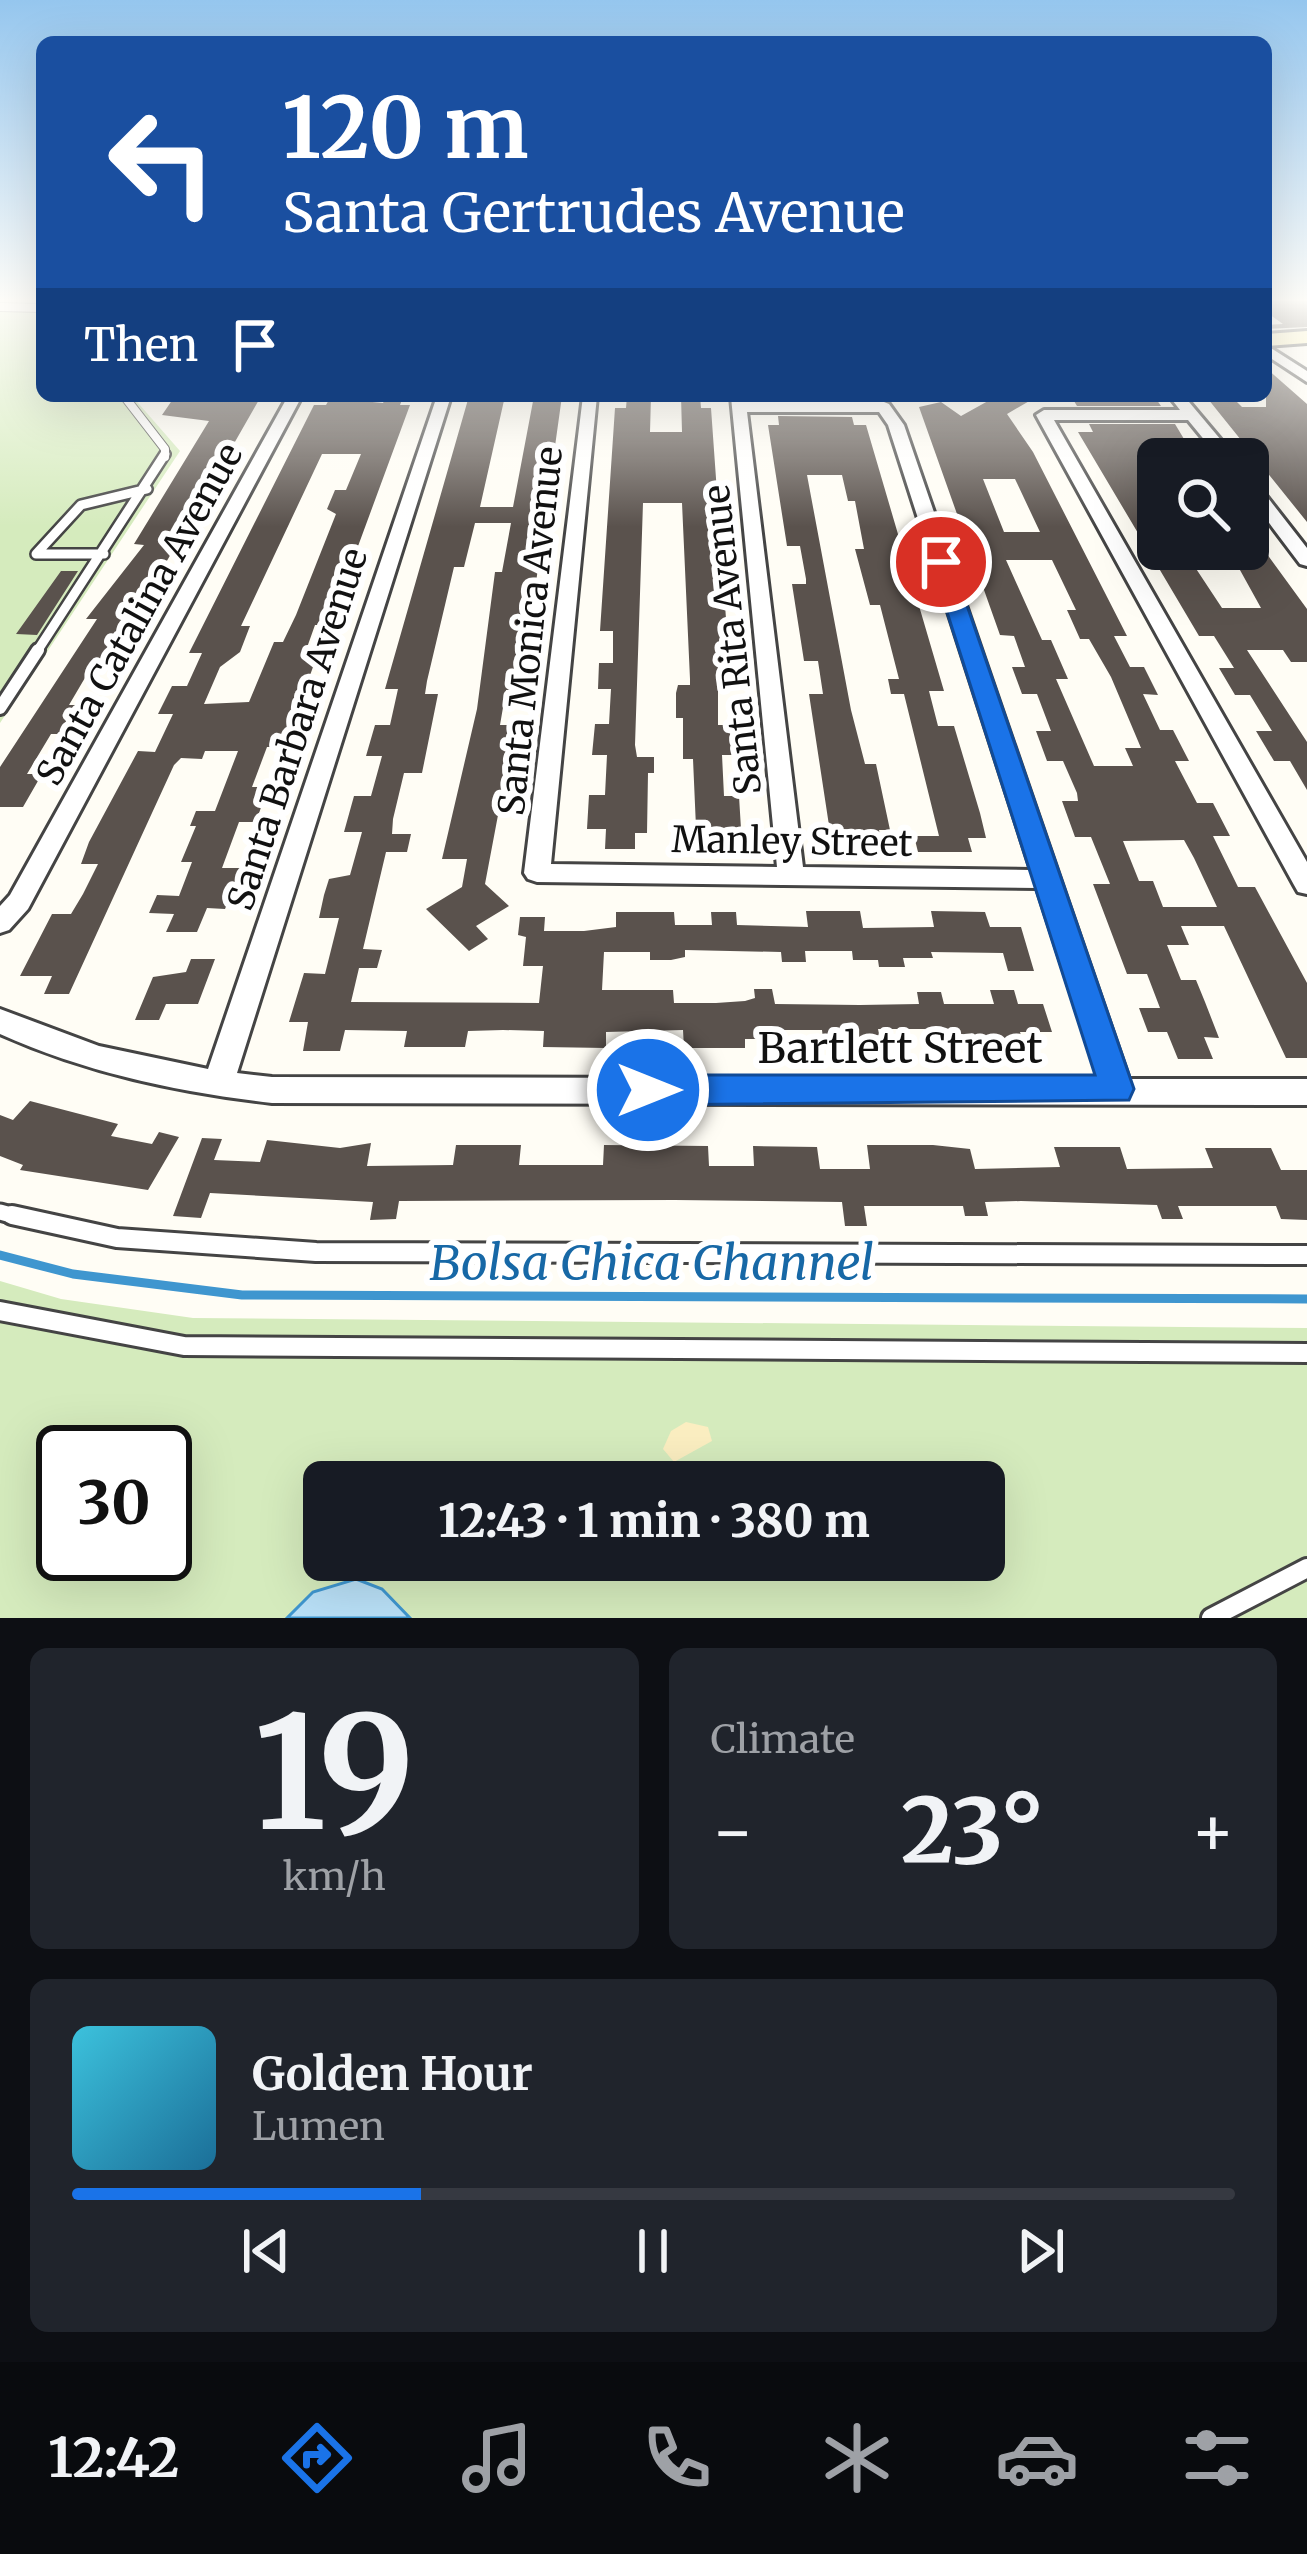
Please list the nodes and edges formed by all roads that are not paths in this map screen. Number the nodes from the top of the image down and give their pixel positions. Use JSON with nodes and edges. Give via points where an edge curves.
{"nodes":[{"id":1,"x":129,"y":402,"type":"edge"},
{"id":2,"x":293,"y":402,"type":"edge"},
{"id":3,"x":442,"y":402,"type":"edge"},
{"id":4,"x":589,"y":402,"type":"edge"},
{"id":5,"x":738,"y":402,"type":"edge"},
{"id":6,"x":1182,"y":402,"type":"edge"},
{"id":7,"x":1194,"y":415,"type":"junction"},
{"id":8,"x":1212,"y":438,"type":"edge"},
{"id":9,"x":147,"y":489,"type":"junction"},
{"id":10,"x":1269,"y":511,"type":"edge"},
{"id":11,"x":104,"y":554,"type":"junction"},
{"id":12,"x":1307,"y":560,"type":"edge"},
{"id":13,"x":0,"y":707,"type":"edge"},
{"id":14,"x":537,"y":873,"type":"joint"},
{"id":15,"x":791,"y":877,"type":"junction"},
{"id":16,"x":1047,"y":879,"type":"junction"},
{"id":17,"x":1307,"y":885,"type":"edge"},
{"id":18,"x":0,"y":923,"type":"edge"},
{"id":19,"x":0,"y":1021,"type":"edge"},
{"id":20,"x":218,"y":1084,"type":"junction"},
{"id":21,"x":1117,"y":1089,"type":"junction"},
{"id":22,"x":1307,"y":1092,"type":"edge"},
{"id":23,"x":0,"y":1212,"type":"edge"},
{"id":24,"x":1307,"y":1255,"type":"edge"},
{"id":25,"x":0,"y":1311,"type":"edge"},
{"id":26,"x":1307,"y":1353,"type":"edge"},
{"id":27,"x":1307,"y":1568,"type":"edge"},
{"id":28,"x":1211,"y":1618,"type":"edge"}],
"edges":[{"from":1,"to":9,"type":"lane","via":[[165,449]]},
{"from":2,"to":18,"type":"street","name":"Santa Catalina Avenue","via":[[19,902]]},
{"from":3,"to":20,"type":"street","name":"Santa Barbara Avenue"},
{"from":4,"to":14,"type":"street","name":"Santa Monica Avenue"},
{"from":5,"to":15,"type":"street","name":"Santa Rita Avenue"},
{"from":5,"to":16,"type":"street","via":[[884,407],[896,425]]},
{"from":6,"to":7,"type":"street"},
{"from":7,"to":8,"type":"street"},
{"from":7,"to":17,"type":"street","via":[[1044,415]]},
{"from":9,"to":11,"type":"lane"},
{"from":9,"to":11,"type":"lane","via":[[80,503],[37,554]]},
{"from":10,"to":12,"type":"street"},
{"from":11,"to":13,"type":"lane"},
{"from":14,"to":15,"type":"street","name":"Manley Street"},
{"from":15,"to":16,"type":"street","name":"Manley Street"},
{"from":16,"to":21,"type":"street"},
{"from":19,"to":20,"type":"street","name":"Bartlett Street","via":[[56,1048]]},
{"from":20,"to":21,"type":"street","name":"Bartlett Street"},
{"from":21,"to":22,"type":"street","name":"Bartlett Street"},
{"from":23,"to":24,"type":"lane","via":[[186,1245],[316,1252]]},
{"from":25,"to":26,"type":"lane","via":[[184,1346]]},
{"from":27,"to":28,"type":"lane"}]}
